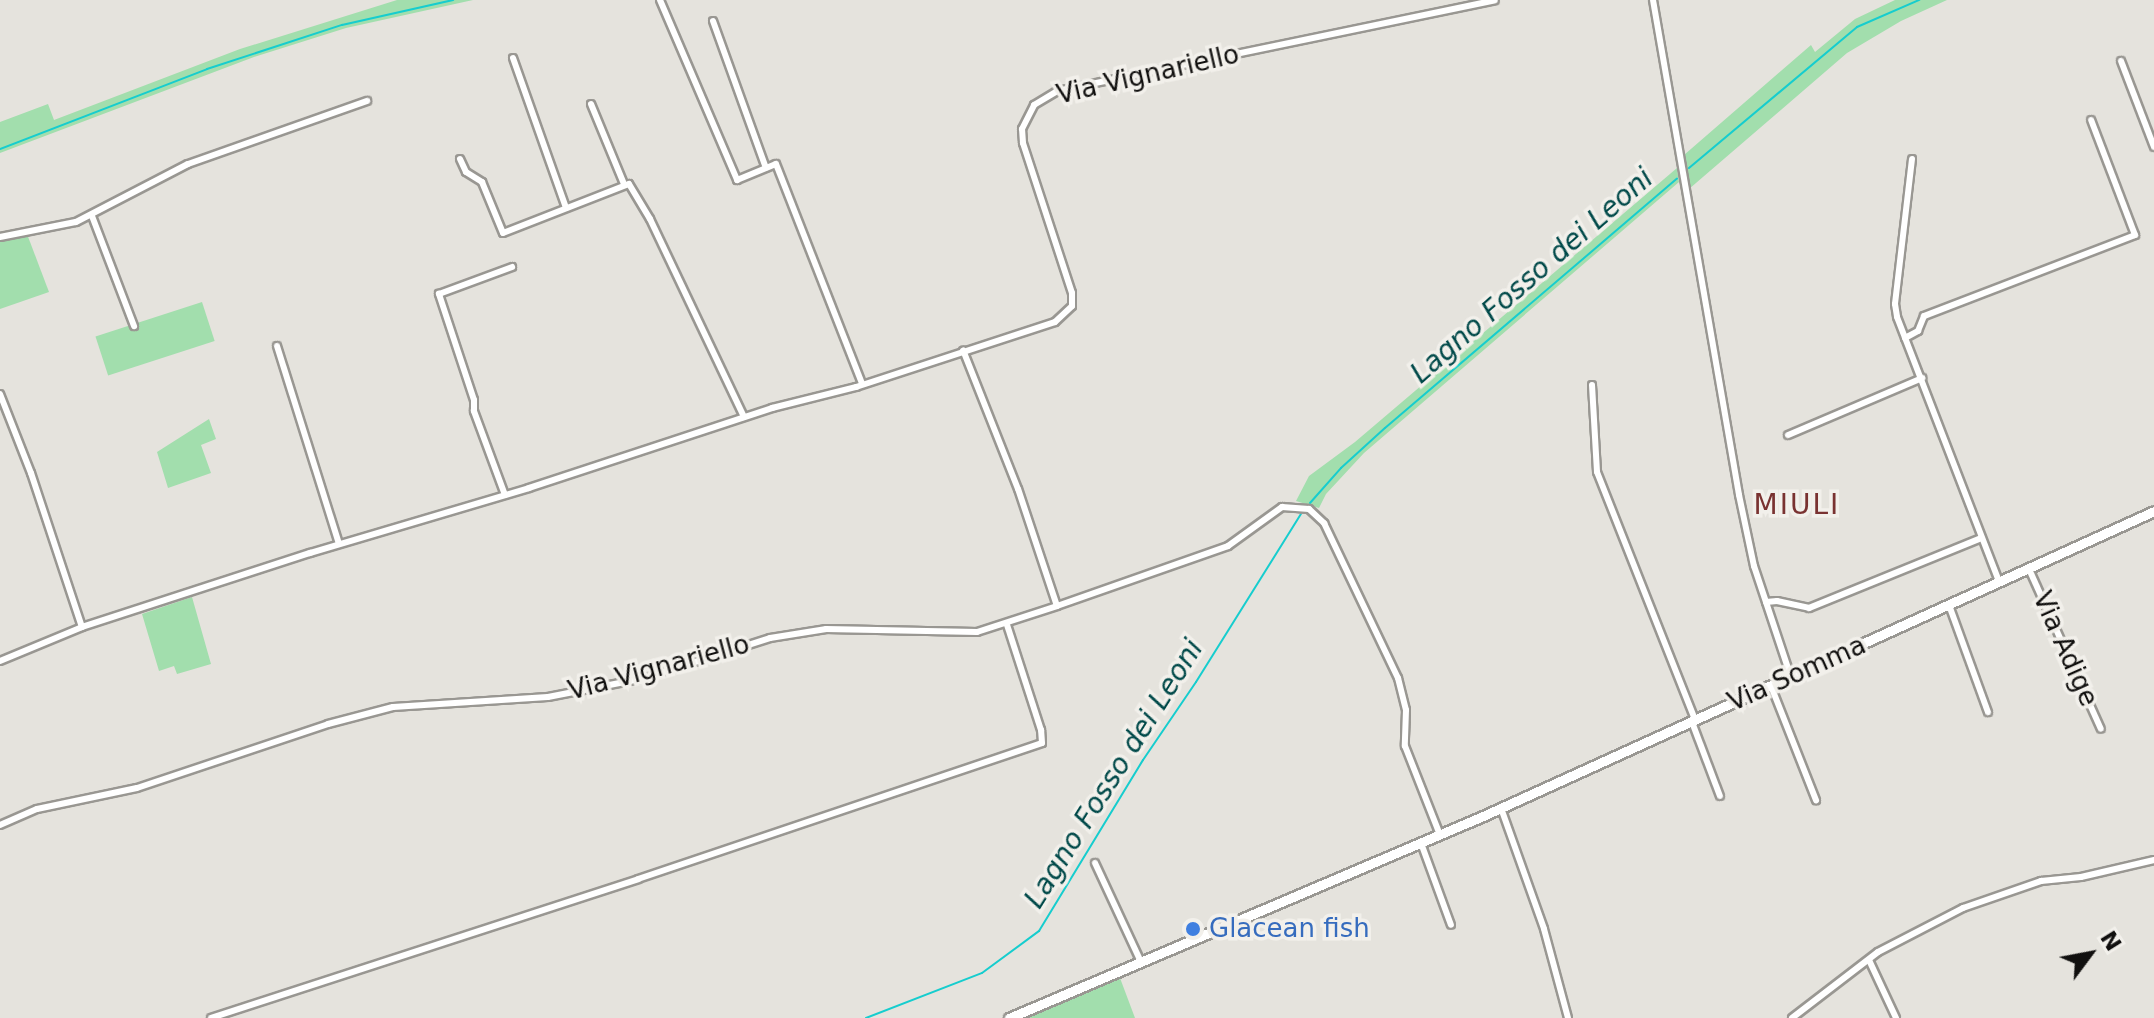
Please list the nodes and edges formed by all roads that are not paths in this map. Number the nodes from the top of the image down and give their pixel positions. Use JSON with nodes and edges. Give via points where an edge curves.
{"nodes":[{"id":1,"x":660,"y":0,"type":"edge"},
{"id":2,"x":1495,"y":0,"type":"edge"},
{"id":3,"x":1653,"y":0,"type":"edge"},
{"id":4,"x":713,"y":21,"type":"dead end"},
{"id":5,"x":513,"y":58,"type":"dead end"},
{"id":6,"x":2121,"y":61,"type":"dead end"},
{"id":7,"x":367,"y":101,"type":"dead end"},
{"id":8,"x":591,"y":104,"type":"dead end"},
{"id":9,"x":2091,"y":120,"type":"dead end"},
{"id":10,"x":2154,"y":147,"type":"edge"},
{"id":11,"x":460,"y":159,"type":"dead end"},
{"id":12,"x":1912,"y":159,"type":"dead end"},
{"id":13,"x":766,"y":168,"type":"junction"},
{"id":14,"x":624,"y":184,"type":"junction"},
{"id":15,"x":566,"y":208,"type":"junction"},
{"id":16,"x":92,"y":216,"type":"junction"},
{"id":17,"x":0,"y":237,"type":"edge"},
{"id":18,"x":512,"y":267,"type":"dead end"},
{"id":19,"x":134,"y":326,"type":"dead end"},
{"id":20,"x":1905,"y":338,"type":"junction"},
{"id":21,"x":277,"y":346,"type":"dead end"},
{"id":22,"x":963,"y":350,"type":"junction"},
{"id":23,"x":1922,"y":378,"type":"junction"},
{"id":24,"x":862,"y":384,"type":"junction"},
{"id":25,"x":1592,"y":385,"type":"dead end"},
{"id":26,"x":0,"y":394,"type":"edge"},
{"id":27,"x":744,"y":417,"type":"junction"},
{"id":28,"x":1788,"y":435,"type":"dead end"},
{"id":29,"x":505,"y":495,"type":"junction"},
{"id":30,"x":2153,"y":515,"type":"edge"},
{"id":31,"x":1981,"y":538,"type":"junction"},
{"id":32,"x":339,"y":544,"type":"junction"},
{"id":33,"x":2029,"y":569,"type":"junction"},
{"id":34,"x":1999,"y":582,"type":"junction"},
{"id":35,"x":1766,"y":602,"type":"junction"},
{"id":36,"x":1949,"y":605,"type":"junction"},
{"id":37,"x":1057,"y":606,"type":"junction"},
{"id":38,"x":1007,"y":625,"type":"junction"},
{"id":39,"x":82,"y":627,"type":"junction"},
{"id":40,"x":0,"y":661,"type":"edge"},
{"id":41,"x":1791,"y":677,"type":"junction"},
{"id":42,"x":1771,"y":686,"type":"junction"},
{"id":43,"x":1988,"y":712,"type":"dead end"},
{"id":44,"x":1693,"y":721,"type":"junction"},
{"id":45,"x":2101,"y":729,"type":"dead end"},
{"id":46,"x":1720,"y":796,"type":"dead end"},
{"id":47,"x":1816,"y":800,"type":"dead end"},
{"id":48,"x":1501,"y":808,"type":"junction"},
{"id":49,"x":0,"y":825,"type":"edge"},
{"id":50,"x":1440,"y":835,"type":"junction"},
{"id":51,"x":1421,"y":843,"type":"junction"},
{"id":52,"x":2154,"y":860,"type":"edge"},
{"id":53,"x":1095,"y":863,"type":"dead end"},
{"id":54,"x":1451,"y":925,"type":"dead end"},
{"id":55,"x":1869,"y":960,"type":"junction"},
{"id":56,"x":1141,"y":962,"type":"junction"},
{"id":57,"x":211,"y":1018,"type":"edge"},
{"id":58,"x":1009,"y":1018,"type":"edge"},
{"id":59,"x":1568,"y":1018,"type":"edge"},
{"id":60,"x":1792,"y":1018,"type":"edge"},
{"id":61,"x":1896,"y":1018,"type":"edge"}],
"edges":[{"from":1,"to":13,"type":"street","via":[[737,180]]},
{"from":2,"to":22,"type":"street","name":"Via Vignariello","via":[[1057,91],[1034,105],[1022,129],[1023,143],[1072,306],[1055,322]]},
{"from":3,"to":35,"type":"street","via":[[1714,364],[1754,566]]},
{"from":4,"to":13,"type":"street"},
{"from":5,"to":15,"type":"street"},
{"from":6,"to":10,"type":"street"},
{"from":7,"to":16,"type":"street","via":[[188,164]]},
{"from":8,"to":14,"type":"street"},
{"from":9,"to":20,"type":"street","via":[[2135,235],[1924,316],[1918,331]]},
{"from":11,"to":15,"type":"street","via":[[466,172],[482,182],[503,233]]},
{"from":12,"to":20,"type":"street","via":[[1895,304]]},
{"from":13,"to":24,"type":"street","via":[[776,164]]},
{"from":14,"to":15,"type":"street"},
{"from":14,"to":27,"type":"street","via":[[629,184],[650,219]]},
{"from":16,"to":17,"type":"street"},
{"from":16,"to":19,"type":"street"},
{"from":18,"to":29,"type":"street","via":[[439,294]]},
{"from":20,"to":23,"type":"street"},
{"from":21,"to":32,"type":"street"},
{"from":22,"to":24,"type":"street","name":"Via Vignariello"},
{"from":22,"to":37,"type":"street"},
{"from":23,"to":28,"type":"street"},
{"from":23,"to":31,"type":"street"},
{"from":24,"to":27,"type":"street","name":"Via Vignariello"},
{"from":25,"to":44,"type":"street","via":[[1595,464]]},
{"from":26,"to":39,"type":"street"},
{"from":27,"to":29,"type":"street","name":"Via Vignariello"},
{"from":29,"to":32,"type":"street","name":"Via Vignariello"},
{"from":30,"to":33,"type":"street","name":"Via Somma"},
{"from":31,"to":34,"type":"street"},
{"from":31,"to":35,"type":"street","via":[[1809,608]]},
{"from":32,"to":39,"type":"street","name":"Via Vignariello"},
{"from":33,"to":34,"type":"street","name":"Via Somma"},
{"from":33,"to":45,"type":"street","name":"Via Adige"},
{"from":34,"to":36,"type":"street","name":"Via Somma"},
{"from":35,"to":41,"type":"street"},
{"from":36,"to":41,"type":"street","name":"Via Somma"},
{"from":36,"to":43,"type":"street"},
{"from":37,"to":38,"type":"street","name":"Via Vignariello"},
{"from":37,"to":50,"type":"street","name":"Via Vignariello","via":[[1228,546],[1275,511],[1309,509],[1324,523],[1405,699],[1405,746]]},
{"from":38,"to":49,"type":"street","name":"Via Vignariello","via":[[957,633],[826,629],[770,638],[583,692],[393,707],[144,786],[37,809]]},
{"from":38,"to":57,"type":"street","via":[[1042,743]]},
{"from":39,"to":40,"type":"street","name":"Via Vignariello"},
{"from":41,"to":42,"type":"street","name":"Via Somma"},
{"from":42,"to":44,"type":"street","name":"Via Somma"},
{"from":42,"to":47,"type":"street"},
{"from":44,"to":46,"type":"street"},
{"from":44,"to":48,"type":"street","name":"Via Somma"},
{"from":48,"to":50,"type":"street","name":"Via Somma"},
{"from":48,"to":59,"type":"street","via":[[1544,929]]},
{"from":50,"to":51,"type":"street","name":"Via Somma"},
{"from":51,"to":54,"type":"street"},
{"from":51,"to":56,"type":"street","name":"Via Somma"},
{"from":52,"to":55,"type":"street","via":[[2008,891],[1929,924]]},
{"from":53,"to":56,"type":"street"},
{"from":55,"to":60,"type":"street"},
{"from":55,"to":61,"type":"street"},
{"from":56,"to":58,"type":"street","name":"Via Somma"}]}
